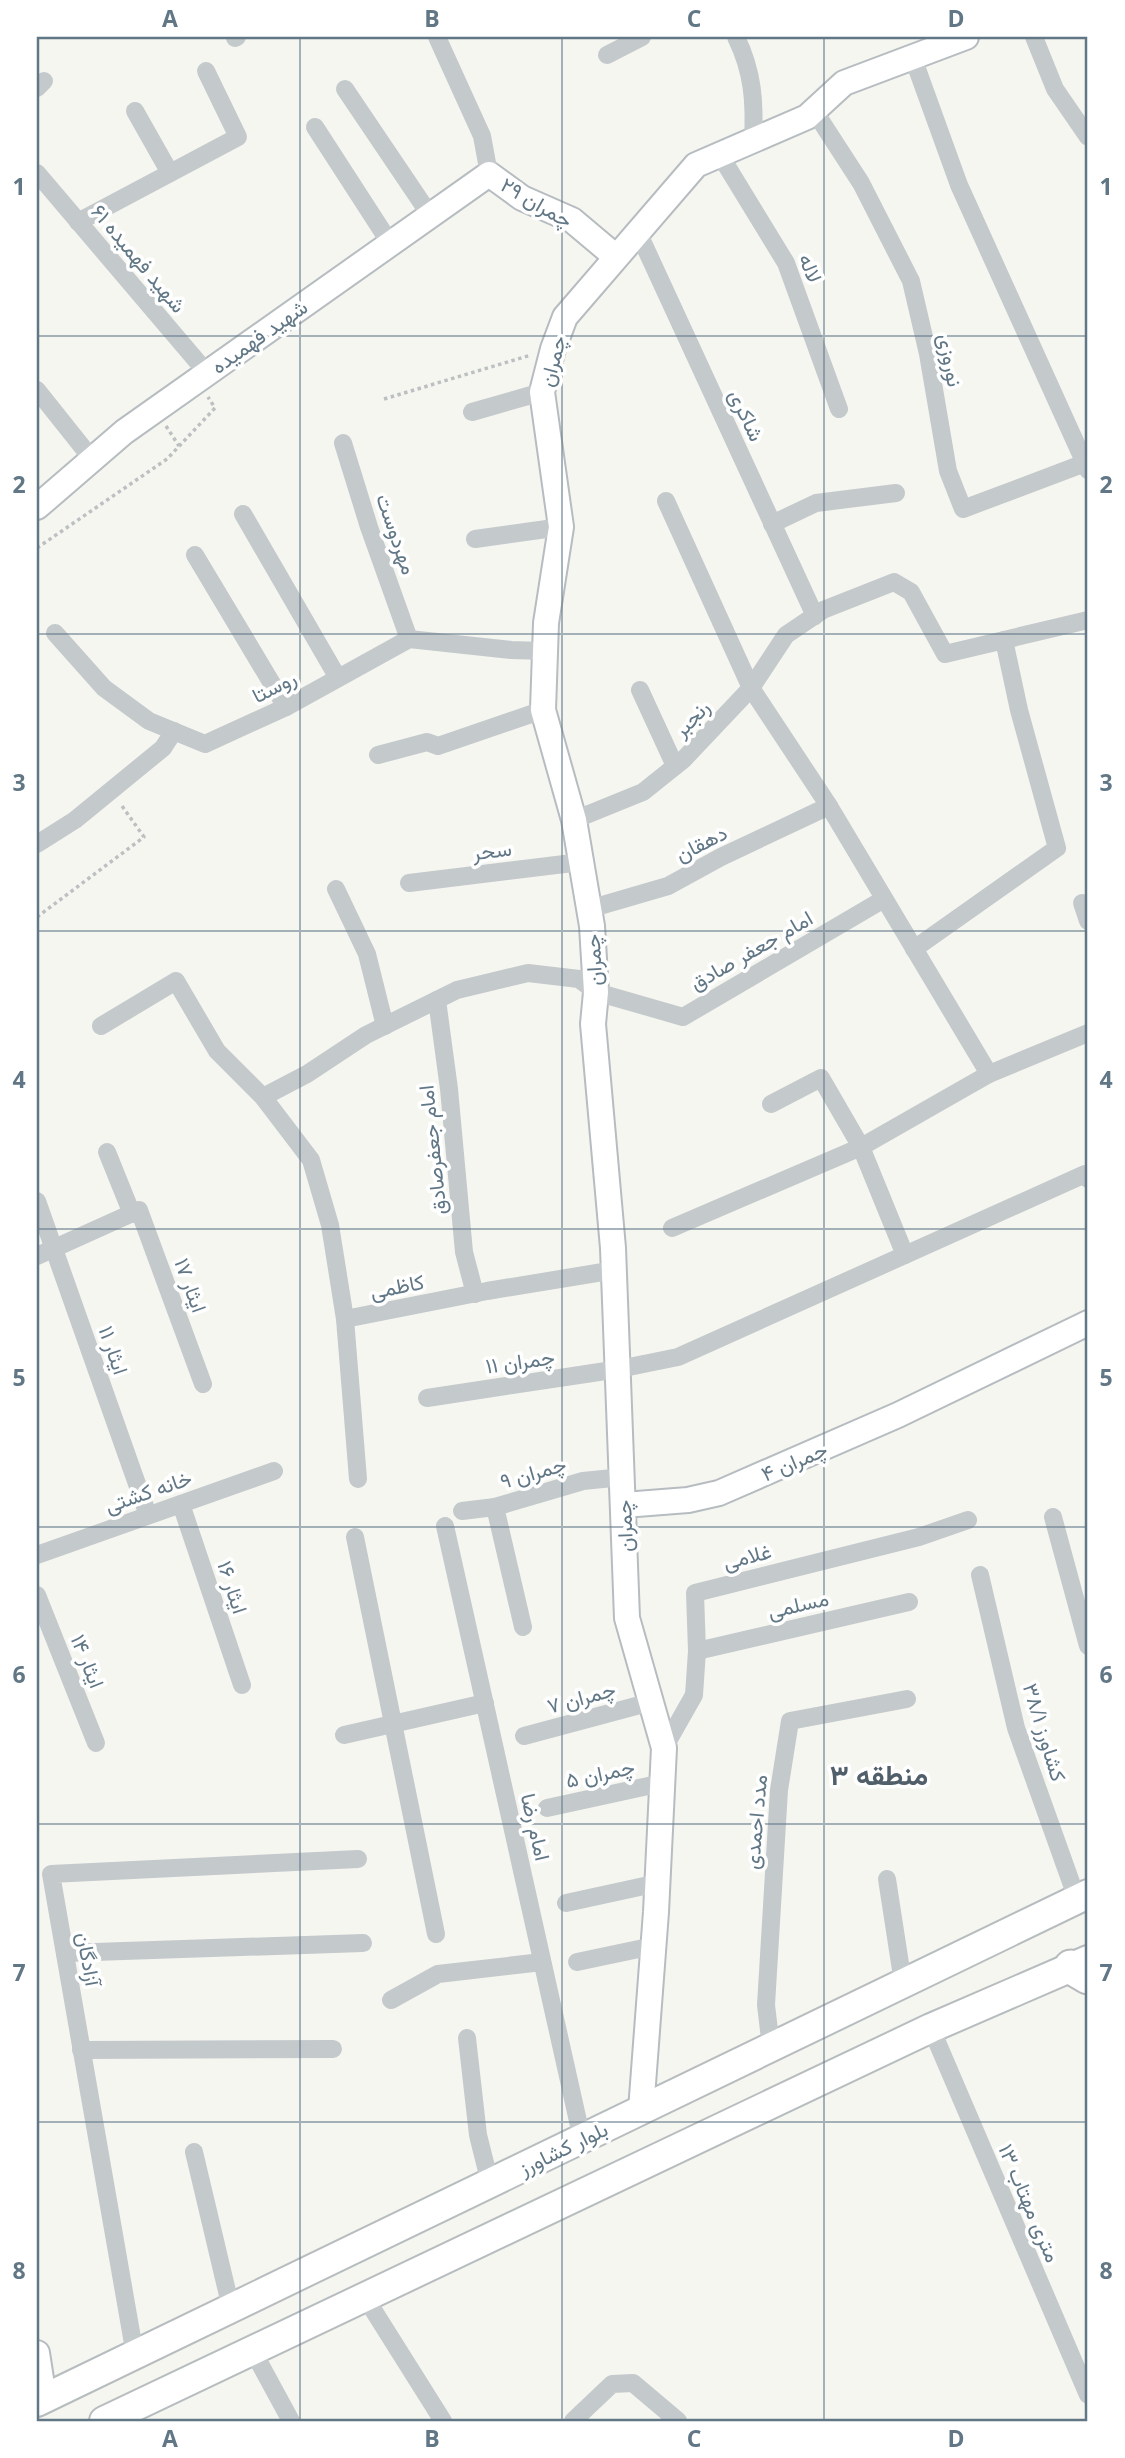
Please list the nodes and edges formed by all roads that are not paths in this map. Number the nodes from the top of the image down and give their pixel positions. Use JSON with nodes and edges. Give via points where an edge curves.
{"nodes":[{"id":1,"x":437,"y":37,"type":"edge"},
{"id":2,"x":642,"y":37,"type":"edge"},
{"id":3,"x":736,"y":37,"type":"edge"},
{"id":4,"x":966,"y":37,"type":"edge"},
{"id":5,"x":1034,"y":37,"type":"edge"},
{"id":6,"x":934,"y":42,"type":"edge"},
{"id":7,"x":607,"y":55,"type":"dead end"},
{"id":8,"x":912,"y":55,"type":"junction"},
{"id":9,"x":206,"y":71,"type":"dead end"},
{"id":10,"x":345,"y":89,"type":"dead end"},
{"id":11,"x":135,"y":111,"type":"dead end"},
{"id":12,"x":814,"y":112,"type":"junction"},
{"id":13,"x":315,"y":127,"type":"dead end"},
{"id":14,"x":1088,"y":137,"type":"edge"},
{"id":15,"x":753,"y":141,"type":"junction"},
{"id":16,"x":720,"y":155,"type":"junction"},
{"id":17,"x":37,"y":173,"type":"edge"},
{"id":18,"x":170,"y":173,"type":"junction"},
{"id":19,"x":489,"y":174,"type":"junction"},
{"id":20,"x":430,"y":215,"type":"junction"},
{"id":21,"x":79,"y":222,"type":"junction"},
{"id":22,"x":638,"y":232,"type":"junction"},
{"id":23,"x":390,"y":243,"type":"junction"},
{"id":24,"x":616,"y":257,"type":"junction"},
{"id":25,"x":202,"y":377,"type":"junction"},
{"id":26,"x":37,"y":390,"type":"edge"},
{"id":27,"x":542,"y":392,"type":"junction"},
{"id":28,"x":839,"y":409,"type":"dead end"},
{"id":29,"x":472,"y":412,"type":"dead end"},
{"id":30,"x":343,"y":443,"type":"dead end"},
{"id":31,"x":92,"y":459,"type":"junction"},
{"id":32,"x":1087,"y":467,"type":"edge"},
{"id":33,"x":895,"y":493,"type":"dead end"},
{"id":34,"x":666,"y":501,"type":"dead end"},
{"id":35,"x":37,"y":508,"type":"edge"},
{"id":36,"x":243,"y":514,"type":"dead end"},
{"id":37,"x":772,"y":524,"type":"junction"},
{"id":38,"x":561,"y":527,"type":"junction"},
{"id":39,"x":475,"y":539,"type":"dead end"},
{"id":40,"x":195,"y":555,"type":"dead end"},
{"id":41,"x":815,"y":616,"type":"junction"},
{"id":42,"x":1088,"y":620,"type":"edge"},
{"id":43,"x":55,"y":634,"type":"dead end"},
{"id":44,"x":410,"y":639,"type":"junction"},
{"id":45,"x":1004,"y":640,"type":"junction"},
{"id":46,"x":544,"y":651,"type":"junction"},
{"id":47,"x":338,"y":678,"type":"junction"},
{"id":48,"x":751,"y":688,"type":"junction"},
{"id":49,"x":640,"y":690,"type":"dead end"},
{"id":50,"x":286,"y":707,"type":"junction"},
{"id":51,"x":543,"y":710,"type":"junction"},
{"id":52,"x":174,"y":731,"type":"junction"},
{"id":53,"x":378,"y":755,"type":"dead end"},
{"id":54,"x":675,"y":766,"type":"junction"},
{"id":55,"x":829,"y":806,"type":"junction"},
{"id":56,"x":574,"y":820,"type":"junction"},
{"id":57,"x":37,"y":844,"type":"edge"},
{"id":58,"x":581,"y":862,"type":"junction"},
{"id":59,"x":409,"y":883,"type":"dead end"},
{"id":60,"x":336,"y":889,"type":"dead end"},
{"id":61,"x":884,"y":899,"type":"junction"},
{"id":62,"x":1082,"y":903,"type":"dead end"},
{"id":63,"x":589,"y":909,"type":"junction"},
{"id":64,"x":1088,"y":921,"type":"edge"},
{"id":65,"x":914,"y":948,"type":"junction"},
{"id":66,"x":596,"y":992,"type":"junction"},
{"id":67,"x":437,"y":1000,"type":"junction"},
{"id":68,"x":101,"y":1026,"type":"dead end"},
{"id":69,"x":385,"y":1026,"type":"junction"},
{"id":70,"x":1088,"y":1033,"type":"edge"},
{"id":71,"x":989,"y":1074,"type":"junction"},
{"id":72,"x":263,"y":1097,"type":"junction"},
{"id":73,"x":771,"y":1104,"type":"dead end"},
{"id":74,"x":862,"y":1147,"type":"junction"},
{"id":75,"x":107,"y":1152,"type":"dead end"},
{"id":76,"x":1088,"y":1179,"type":"edge"},
{"id":77,"x":37,"y":1201,"type":"edge"},
{"id":78,"x":132,"y":1214,"type":"junction"},
{"id":79,"x":672,"y":1228,"type":"dead end"},
{"id":80,"x":54,"y":1250,"type":"junction"},
{"id":81,"x":905,"y":1255,"type":"junction"},
{"id":82,"x":37,"y":1256,"type":"edge"},
{"id":83,"x":615,"y":1269,"type":"junction"},
{"id":84,"x":475,"y":1294,"type":"junction"},
{"id":85,"x":345,"y":1319,"type":"junction"},
{"id":86,"x":1088,"y":1323,"type":"edge"},
{"id":87,"x":619,"y":1369,"type":"junction"},
{"id":88,"x":204,"y":1384,"type":"dead end"},
{"id":89,"x":427,"y":1398,"type":"dead end"},
{"id":90,"x":274,"y":1471,"type":"dead end"},
{"id":91,"x":623,"y":1477,"type":"junction"},
{"id":92,"x":358,"y":1479,"type":"dead end"},
{"id":93,"x":181,"y":1504,"type":"junction"},
{"id":94,"x":624,"y":1505,"type":"junction"},
{"id":95,"x":495,"y":1507,"type":"junction"},
{"id":96,"x":462,"y":1511,"type":"dead end"},
{"id":97,"x":148,"y":1516,"type":"junction"},
{"id":98,"x":1053,"y":1517,"type":"dead end"},
{"id":99,"x":968,"y":1520,"type":"dead end"},
{"id":100,"x":445,"y":1526,"type":"dead end"},
{"id":101,"x":355,"y":1537,"type":"dead end"},
{"id":102,"x":37,"y":1555,"type":"edge"},
{"id":103,"x":980,"y":1575,"type":"dead end"},
{"id":104,"x":37,"y":1595,"type":"edge"},
{"id":105,"x":909,"y":1602,"type":"dead end"},
{"id":106,"x":523,"y":1627,"type":"dead end"},
{"id":107,"x":1088,"y":1646,"type":"edge"},
{"id":108,"x":697,"y":1651,"type":"junction"},
{"id":109,"x":242,"y":1685,"type":"dead end"},
{"id":110,"x":907,"y":1699,"type":"dead end"},
{"id":111,"x":651,"y":1702,"type":"junction"},
{"id":112,"x":485,"y":1703,"type":"junction"},
{"id":113,"x":392,"y":1724,"type":"junction"},
{"id":114,"x":344,"y":1735,"type":"dead end"},
{"id":115,"x":524,"y":1736,"type":"dead end"},
{"id":116,"x":96,"y":1743,"type":"dead end"},
{"id":117,"x":664,"y":1748,"type":"junction"},
{"id":118,"x":662,"y":1783,"type":"junction"},
{"id":119,"x":547,"y":1808,"type":"dead end"},
{"id":120,"x":358,"y":1859,"type":"dead end"},
{"id":121,"x":887,"y":1879,"type":"dead end"},
{"id":122,"x":657,"y":1883,"type":"junction"},
{"id":123,"x":1084,"y":1902,"type":"edge"},
{"id":124,"x":566,"y":1903,"type":"dead end"},
{"id":125,"x":436,"y":1934,"type":"dead end"},
{"id":126,"x":363,"y":1944,"type":"dead end"},
{"id":127,"x":653,"y":1946,"type":"junction"},
{"id":128,"x":65,"y":1953,"type":"junction"},
{"id":129,"x":542,"y":1962,"type":"junction"},
{"id":130,"x":578,"y":1962,"type":"dead end"},
{"id":131,"x":1083,"y":1968,"type":"edge"},
{"id":132,"x":903,"y":1983,"type":"junction"},
{"id":133,"x":391,"y":2000,"type":"dead end"},
{"id":134,"x":931,"y":2028,"type":"junction"},
{"id":135,"x":467,"y":2038,"type":"dead end"},
{"id":136,"x":771,"y":2047,"type":"junction"},
{"id":137,"x":82,"y":2049,"type":"junction"},
{"id":138,"x":333,"y":2049,"type":"dead end"},
{"id":139,"x":641,"y":2110,"type":"junction"},
{"id":140,"x":582,"y":2138,"type":"junction"},
{"id":141,"x":194,"y":2152,"type":"dead end"},
{"id":142,"x":490,"y":2183,"type":"junction"},
{"id":143,"x":365,"y":2297,"type":"junction"},
{"id":144,"x":231,"y":2308,"type":"junction"},
{"id":145,"x":253,"y":2351,"type":"junction"},
{"id":146,"x":37,"y":2353,"type":"edge"},
{"id":147,"x":135,"y":2355,"type":"junction"},
{"id":148,"x":1088,"y":2395,"type":"edge"},
{"id":149,"x":41,"y":2400,"type":"edge"},
{"id":150,"x":104,"y":2421,"type":"edge"},
{"id":151,"x":291,"y":2421,"type":"edge"},
{"id":152,"x":443,"y":2421,"type":"edge"},
{"id":153,"x":573,"y":2421,"type":"edge"},
{"id":154,"x":678,"y":2421,"type":"edge"}],
"edges":[{"from":1,"to":19,"type":"street","via":[[482,136]]},
{"from":2,"to":7,"type":"street"},
{"from":3,"to":15,"type":"street","via":[[747,60],[754,106]]},
{"from":4,"to":6,"type":"street","name":"چمران"},
{"from":5,"to":14,"type":"street","via":[[1055,89]]},
{"from":6,"to":8,"type":"street","name":"چمران"},
{"from":8,"to":12,"type":"street","name":"چمران","via":[[844,83]]},
{"from":8,"to":32,"type":"street","via":[[959,185]]},
{"from":9,"to":18,"type":"street","via":[[238,137]]},
{"from":10,"to":20,"type":"street"},
{"from":11,"to":18,"type":"street"},
{"from":12,"to":15,"type":"street","name":"چمران"},
{"from":12,"to":32,"type":"street","name":"نوروزی","via":[[861,183],[911,281],[948,471],[963,509]]},
{"from":13,"to":23,"type":"street"},
{"from":15,"to":16,"type":"street","name":"چمران"},
{"from":16,"to":22,"type":"street","name":"چمران","via":[[696,165]]},
{"from":16,"to":28,"type":"street","name":"لاله","via":[[786,262]]},
{"from":17,"to":21,"type":"street","name":"شهید فهمیده ۶۱"},
{"from":18,"to":21,"type":"street"},
{"from":19,"to":20,"type":"street","name":"شهید فهمیده"},
{"from":19,"to":24,"type":"street","name":"چمران ۲۹","via":[[522,198],[572,220]]},
{"from":20,"to":23,"type":"street","name":"شهید فهمیده"},
{"from":21,"to":25,"type":"street","name":"شهید فهمیده ۶۱"},
{"from":22,"to":24,"type":"street","name":"چمران"},
{"from":22,"to":37,"type":"street","name":"شاکری"},
{"from":23,"to":25,"type":"street","name":"شهید فهمیده"},
{"from":24,"to":27,"type":"street","name":"چمران","via":[[565,317]]},
{"from":25,"to":31,"type":"street","name":"شهید فهمیده"},
{"from":26,"to":31,"type":"street"},
{"from":27,"to":29,"type":"street"},
{"from":27,"to":38,"type":"street","name":"چمران"},
{"from":30,"to":44,"type":"street","name":"مهردوست"},
{"from":31,"to":35,"type":"street","name":"شهید فهمیده"},
{"from":33,"to":37,"type":"street","via":[[816,503]]},
{"from":34,"to":48,"type":"street"},
{"from":36,"to":47,"type":"street"},
{"from":37,"to":41,"type":"street","name":"شاکری"},
{"from":38,"to":39,"type":"street"},
{"from":38,"to":46,"type":"street","name":"چمران"},
{"from":40,"to":50,"type":"street"},
{"from":41,"to":45,"type":"street","name":"رنجبر","via":[[894,582],[911,593],[945,654]]},
{"from":41,"to":48,"type":"street","name":"رنجبر","via":[[786,635]]},
{"from":42,"to":45,"type":"street"},
{"from":43,"to":52,"type":"street","name":"روستا","via":[[104,688],[149,721]]},
{"from":44,"to":46,"type":"street"},
{"from":44,"to":47,"type":"street","name":"روستا"},
{"from":45,"to":65,"type":"street","via":[[1057,848]]},
{"from":46,"to":51,"type":"street","name":"چمران"},
{"from":47,"to":50,"type":"street","name":"روستا"},
{"from":48,"to":54,"type":"street","name":"رنجبر"},
{"from":48,"to":55,"type":"street"},
{"from":49,"to":54,"type":"street"},
{"from":50,"to":52,"type":"street","name":"روستا","via":[[205,744]]},
{"from":51,"to":53,"type":"street","via":[[438,746],[427,742]]},
{"from":51,"to":56,"type":"street","name":"چمران"},
{"from":52,"to":57,"type":"street","via":[[163,748],[75,820]]},
{"from":54,"to":56,"type":"street","name":"رنجبر","via":[[643,792]]},
{"from":55,"to":61,"type":"street"},
{"from":55,"to":63,"type":"street","name":"دهقان","via":[[668,886]]},
{"from":56,"to":58,"type":"street","name":"چمران"},
{"from":58,"to":59,"type":"street","name":"سحر"},
{"from":58,"to":63,"type":"street","name":"چمران"},
{"from":60,"to":69,"type":"street","via":[[367,954]]},
{"from":61,"to":65,"type":"street"},
{"from":61,"to":66,"type":"street","name":"امام جعفر صادق","via":[[683,1017]]},
{"from":62,"to":64,"type":"street"},
{"from":63,"to":66,"type":"street","name":"چمران"},
{"from":65,"to":71,"type":"street"},
{"from":66,"to":67,"type":"street","name":"امام جعفر صادق","via":[[579,979],[528,973],[457,990]]},
{"from":66,"to":83,"type":"street","name":"چمران","via":[[593,1024]]},
{"from":67,"to":69,"type":"street","name":"امام جعفر صادق"},
{"from":67,"to":84,"type":"street","name":"امام جعفرصادق","via":[[464,1252]]},
{"from":68,"to":72,"type":"street","via":[[176,981],[217,1051]]},
{"from":69,"to":72,"type":"street","name":"امام جعفر صادق"},
{"from":70,"to":71,"type":"street"},
{"from":71,"to":74,"type":"street"},
{"from":72,"to":85,"type":"street","via":[[311,1160],[330,1225]]},
{"from":73,"to":74,"type":"street","via":[[821,1078]]},
{"from":74,"to":79,"type":"street"},
{"from":74,"to":81,"type":"street"},
{"from":75,"to":78,"type":"street","name":"ایثار ۱۷"},
{"from":76,"to":81,"type":"street","name":"چمران ۱۱","via":[[1085,1174]]},
{"from":77,"to":80,"type":"street","name":"ایثار ۱۱"},
{"from":78,"to":80,"type":"street"},
{"from":78,"to":88,"type":"street","name":"ایثار ۱۷","via":[[139,1210]]},
{"from":80,"to":82,"type":"street"},
{"from":80,"to":97,"type":"street","name":"ایثار ۱۱"},
{"from":81,"to":87,"type":"street","name":"چمران ۱۱","via":[[678,1357]]},
{"from":83,"to":84,"type":"street","name":"کاظمی"},
{"from":83,"to":87,"type":"street","name":"چمران"},
{"from":84,"to":85,"type":"street","name":"کاظمی"},
{"from":85,"to":92,"type":"street"},
{"from":86,"to":94,"type":"street","name":"چمران ۴","via":[[898,1415],[719,1493]]},
{"from":87,"to":89,"type":"street","name":"چمران ۱۱"},
{"from":87,"to":91,"type":"street","name":"چمران"},
{"from":90,"to":93,"type":"street","name":"خانه کشتی"},
{"from":91,"to":94,"type":"street","name":"چمران"},
{"from":91,"to":95,"type":"street","name":"چمران ۹","via":[[583,1481]]},
{"from":93,"to":97,"type":"street","name":"خانه کشتی"},
{"from":93,"to":109,"type":"street","name":"ایثار ۱۶"},
{"from":94,"to":111,"type":"street","name":"چمران","via":[[627,1618]]},
{"from":95,"to":96,"type":"street"},
{"from":95,"to":106,"type":"street","name":"چمران ۹"},
{"from":97,"to":102,"type":"street","name":"خانه کشتی"},
{"from":98,"to":107,"type":"street"},
{"from":99,"to":108,"type":"street","name":"غلامی","via":[[919,1537],[695,1592]]},
{"from":100,"to":112,"type":"street","name":"امام رضا"},
{"from":101,"to":113,"type":"street"},
{"from":103,"to":123,"type":"street","name":"کشاورز ۳۸/۱","via":[[1016,1728]]},
{"from":104,"to":116,"type":"street","name":"ایثار ۱۴"},
{"from":105,"to":108,"type":"street","name":"مسلمی"},
{"from":108,"to":117,"type":"street","name":"غلامی","via":[[694,1695]]},
{"from":110,"to":136,"type":"street","name":"مدد احمدی","via":[[790,1721],[779,1790],[768,1966]]},
{"from":111,"to":115,"type":"street","name":"چمران ۷"},
{"from":111,"to":117,"type":"street","name":"چمران"},
{"from":112,"to":113,"type":"street"},
{"from":112,"to":129,"type":"street","name":"امام رضا"},
{"from":113,"to":114,"type":"street"},
{"from":113,"to":125,"type":"street"},
{"from":117,"to":118,"type":"street","name":"چمران"},
{"from":118,"to":119,"type":"street","name":"چمران ۵"},
{"from":118,"to":122,"type":"street","name":"چمران"},
{"from":120,"to":128,"type":"street","name":"آزادگان","via":[[51,1874]]},
{"from":121,"to":132,"type":"street"},
{"from":122,"to":124,"type":"street"},
{"from":122,"to":127,"type":"street","name":"چمران"},
{"from":123,"to":132,"type":"main road","name":"بلوار کشاورز","via":[[1024,1939],[968,1952]]},
{"from":126,"to":128,"type":"street"},
{"from":127,"to":130,"type":"street"},
{"from":127,"to":139,"type":"street","name":"چمران"},
{"from":128,"to":137,"type":"street","name":"آزادگان"},
{"from":129,"to":133,"type":"street","via":[[438,1974]]},
{"from":129,"to":140,"type":"street","name":"امام رضا"},
{"from":131,"to":134,"type":"main road"},
{"from":132,"to":136,"type":"main road","name":"بلوار کشاورز"},
{"from":134,"to":143,"type":"main road"},
{"from":134,"to":148,"type":"street","name":"۱۳ متری مهتاب"},
{"from":135,"to":142,"type":"street","via":[[478,2135]]},
{"from":136,"to":139,"type":"main road","name":"بلوار کشاورز"},
{"from":137,"to":138,"type":"street"},
{"from":137,"to":147,"type":"street","name":"آزادگان"},
{"from":139,"to":140,"type":"main road","name":"بلوار کشاورز"},
{"from":140,"to":142,"type":"main road","name":"بلوار کشاورز"},
{"from":141,"to":144,"type":"street"},
{"from":142,"to":144,"type":"main road","name":"بلوار کشاورز"},
{"from":143,"to":145,"type":"main road"},
{"from":143,"to":152,"type":"street"},
{"from":144,"to":147,"type":"main road","name":"بلوار کشاورز"},
{"from":145,"to":150,"type":"main road"},
{"from":145,"to":151,"type":"street"},
{"from":146,"to":149,"type":"street"},
{"from":147,"to":149,"type":"main road","name":"بلوار کشاورز"},
{"from":153,"to":154,"type":"street","via":[[612,2384],[633,2383]]}]}
